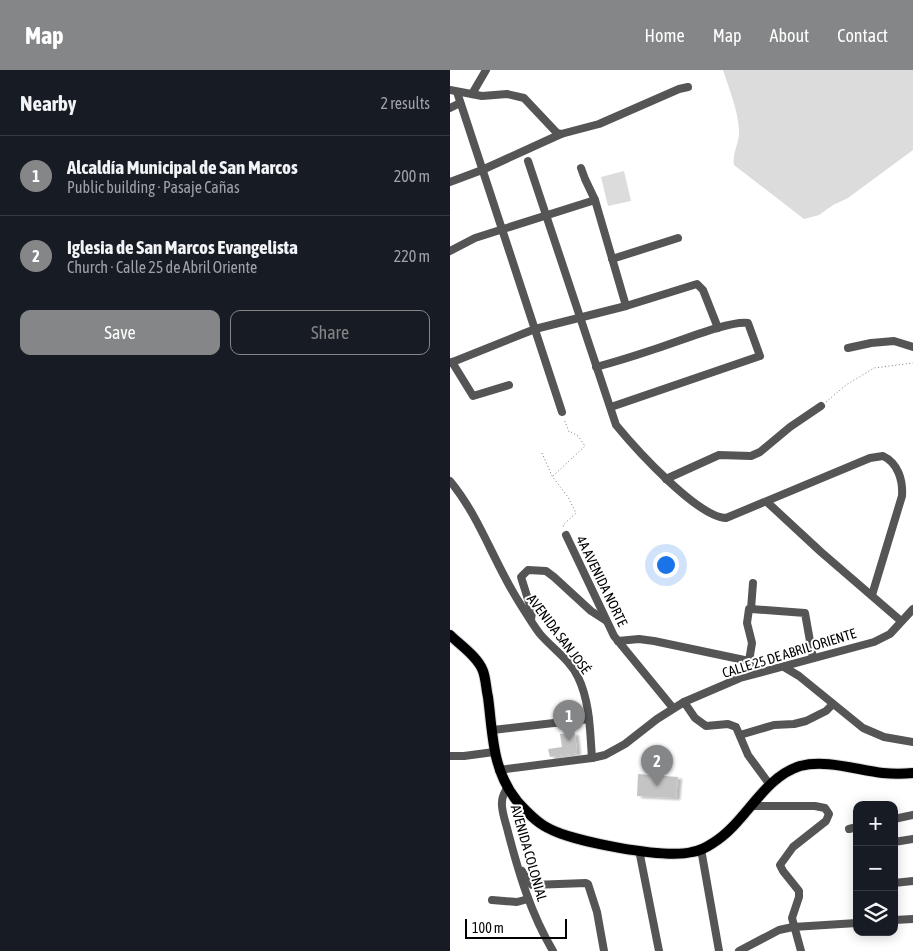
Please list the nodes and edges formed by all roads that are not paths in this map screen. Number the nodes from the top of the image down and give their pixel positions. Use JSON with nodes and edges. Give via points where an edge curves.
{"nodes":[{"id":1,"x":486,"y":70,"type":"edge"},
{"id":2,"x":688,"y":87,"type":"dead end"},
{"id":3,"x":453,"y":91,"type":"edge"},
{"id":4,"x":472,"y":94,"type":"junction"},
{"id":5,"x":460,"y":103,"type":"junction"},
{"id":6,"x":450,"y":108,"type":"edge"},
{"id":7,"x":561,"y":134,"type":"junction"},
{"id":8,"x":528,"y":161,"type":"dead end"},
{"id":9,"x":581,"y":168,"type":"dead end"},
{"id":10,"x":482,"y":170,"type":"junction"},
{"id":11,"x":450,"y":182,"type":"edge"},
{"id":12,"x":595,"y":200,"type":"junction"},
{"id":13,"x":547,"y":217,"type":"junction"},
{"id":14,"x":502,"y":230,"type":"junction"},
{"id":15,"x":678,"y":238,"type":"dead end"},
{"id":16,"x":450,"y":251,"type":"edge"},
{"id":17,"x":612,"y":259,"type":"junction"},
{"id":18,"x":626,"y":306,"type":"junction"},
{"id":19,"x":581,"y":316,"type":"junction"},
{"id":20,"x":718,"y":328,"type":"junction"},
{"id":21,"x":535,"y":329,"type":"junction"},
{"id":22,"x":913,"y":347,"type":"edge"},
{"id":23,"x":848,"y":348,"type":"dead end"},
{"id":24,"x":451,"y":363,"type":"edge"},
{"id":25,"x":596,"y":367,"type":"junction"},
{"id":26,"x":509,"y":385,"type":"dead end"},
{"id":27,"x":821,"y":406,"type":"road end"},
{"id":28,"x":611,"y":407,"type":"junction"},
{"id":29,"x":562,"y":412,"type":"road end"},
{"id":30,"x":666,"y":479,"type":"junction"},
{"id":31,"x":450,"y":481,"type":"edge"},
{"id":32,"x":767,"y":502,"type":"junction"},
{"id":33,"x":566,"y":536,"type":"road end"},
{"id":34,"x":753,"y":583,"type":"dead end"},
{"id":35,"x":872,"y":595,"type":"junction"},
{"id":36,"x":751,"y":609,"type":"junction"},
{"id":37,"x":913,"y":609,"type":"edge"},
{"id":38,"x":532,"y":620,"type":"junction"},
{"id":39,"x":606,"y":621,"type":"junction"},
{"id":40,"x":901,"y":621,"type":"junction"},
{"id":41,"x":450,"y":635,"type":"edge"},
{"id":42,"x":618,"y":641,"type":"junction"},
{"id":43,"x":813,"y":658,"type":"junction"},
{"id":44,"x":749,"y":661,"type":"junction"},
{"id":45,"x":784,"y":667,"type":"junction"},
{"id":46,"x":753,"y":674,"type":"junction"},
{"id":47,"x":684,"y":702,"type":"junction"},
{"id":48,"x":833,"y":704,"type":"junction"},
{"id":49,"x":673,"y":708,"type":"junction"},
{"id":50,"x":589,"y":719,"type":"junction"},
{"id":51,"x":493,"y":730,"type":"junction"},
{"id":52,"x":740,"y":735,"type":"junction"},
{"id":53,"x":913,"y":742,"type":"edge"},
{"id":54,"x":494,"y":752,"type":"junction"},
{"id":55,"x":450,"y":758,"type":"edge"},
{"id":56,"x":592,"y":758,"type":"junction"},
{"id":57,"x":499,"y":770,"type":"junction"},
{"id":58,"x":913,"y":773,"type":"edge"},
{"id":59,"x":770,"y":785,"type":"junction"},
{"id":60,"x":508,"y":788,"type":"junction"},
{"id":61,"x":751,"y":806,"type":"junction"},
{"id":62,"x":913,"y":815,"type":"edge"},
{"id":63,"x":898,"y":818,"type":"edge"},
{"id":64,"x":913,"y":839,"type":"edge"},
{"id":65,"x":898,"y":841,"type":"edge"},
{"id":66,"x":701,"y":849,"type":"junction"},
{"id":67,"x":639,"y":850,"type":"junction"},
{"id":68,"x":515,"y":858,"type":"junction"},
{"id":69,"x":913,"y":881,"type":"edge"},
{"id":70,"x":898,"y":883,"type":"edge"},
{"id":71,"x":528,"y":899,"type":"junction"},
{"id":72,"x":492,"y":900,"type":"dead end"},
{"id":73,"x":913,"y":918,"type":"edge"},
{"id":74,"x":898,"y":920,"type":"edge"},
{"id":75,"x":853,"y":923,"type":"edge"},
{"id":76,"x":793,"y":927,"type":"junction"},
{"id":77,"x":553,"y":951,"type":"edge"},
{"id":78,"x":604,"y":951,"type":"edge"},
{"id":79,"x":659,"y":951,"type":"edge"},
{"id":80,"x":719,"y":951,"type":"edge"},
{"id":81,"x":739,"y":951,"type":"edge"},
{"id":82,"x":803,"y":951,"type":"edge"}],
"edges":[{"from":1,"to":4,"type":"street"},
{"from":2,"to":7,"type":"street","via":[[599,124]]},
{"from":3,"to":4,"type":"street"},
{"from":3,"to":5,"type":"street"},
{"from":4,"to":7,"type":"street","via":[[507,94],[524,98],[557,134]]},
{"from":5,"to":6,"type":"street"},
{"from":5,"to":10,"type":"street"},
{"from":7,"to":10,"type":"street"},
{"from":8,"to":13,"type":"street"},
{"from":9,"to":12,"type":"street"},
{"from":10,"to":11,"type":"street"},
{"from":10,"to":14,"type":"street"},
{"from":12,"to":13,"type":"street"},
{"from":12,"to":17,"type":"street"},
{"from":13,"to":14,"type":"street"},
{"from":13,"to":19,"type":"street"},
{"from":14,"to":16,"type":"street","via":[[475,238]]},
{"from":14,"to":21,"type":"street"},
{"from":15,"to":17,"type":"street"},
{"from":17,"to":18,"type":"street"},
{"from":18,"to":19,"type":"street"},
{"from":18,"to":20,"type":"street","via":[[697,284],[703,290]]},
{"from":19,"to":21,"type":"street"},
{"from":19,"to":25,"type":"street"},
{"from":20,"to":25,"type":"street"},
{"from":20,"to":28,"type":"street","via":[[748,322],[760,356]]},
{"from":21,"to":24,"type":"street"},
{"from":21,"to":29,"type":"street"},
{"from":22,"to":23,"type":"street","via":[[894,341]]},
{"from":24,"to":26,"type":"street","via":[[473,396]]},
{"from":25,"to":28,"type":"street"},
{"from":27,"to":30,"type":"street","via":[[760,452],[751,456],[719,456]]},
{"from":28,"to":30,"type":"street","via":[[616,425]]},
{"from":30,"to":32,"type":"street","via":[[717,518],[726,518]]},
{"from":31,"to":38,"type":"street","name":"AVENIDA SAN JOSÉ","via":[[488,542],[507,584]]},
{"from":32,"to":35,"type":"street"},
{"from":32,"to":35,"type":"street","via":[[870,458],[883,456],[888,459],[900,477],[902,496]]},
{"from":33,"to":39,"type":"street","name":"4A AVENIDA NORTE"},
{"from":34,"to":36,"type":"street"},
{"from":35,"to":40,"type":"street"},
{"from":36,"to":43,"type":"street","via":[[805,613]]},
{"from":36,"to":44,"type":"street","via":[[747,623],[752,642]]},
{"from":37,"to":40,"type":"street","name":"CALLE 25 DE ABRIL ORIENTE"},
{"from":38,"to":39,"type":"street","via":[[521,577],[528,570],[546,571]]},
{"from":38,"to":50,"type":"street","name":"AVENIDA SAN JOSÉ","via":[[540,634],[577,675],[586,698]]},
{"from":39,"to":42,"type":"street","name":"4A AVENIDA NORTE"},
{"from":40,"to":43,"type":"street","name":"CALLE 25 DE ABRIL ORIENTE","via":[[890,634],[874,642]]},
{"from":41,"to":51,"type":"main road","via":[[483,670]]},
{"from":42,"to":44,"type":"street","via":[[654,641]]},
{"from":42,"to":49,"type":"street","name":"4A AVENIDA NORTE"},
{"from":43,"to":45,"type":"street","name":"CALLE 25 DE ABRIL ORIENTE"},
{"from":44,"to":46,"type":"street"},
{"from":45,"to":46,"type":"street","name":"CALLE 25 DE ABRIL ORIENTE"},
{"from":45,"to":48,"type":"street"},
{"from":46,"to":47,"type":"street","name":"CALLE 25 DE ABRIL ORIENTE"},
{"from":47,"to":49,"type":"street","name":"CALLE 25 DE ABRIL ORIENTE"},
{"from":47,"to":52,"type":"street","via":[[700,723],[706,726],[732,725]]},
{"from":48,"to":52,"type":"street","via":[[806,721],[774,725]]},
{"from":48,"to":53,"type":"street","via":[[863,728],[884,737]]},
{"from":49,"to":56,"type":"street","name":"CALLE 25 DE ABRIL ORIENTE","via":[[625,744]]},
{"from":50,"to":51,"type":"street"},
{"from":50,"to":56,"type":"street","name":"AVENIDA SAN JOSÉ"},
{"from":51,"to":54,"type":"main road"},
{"from":52,"to":59,"type":"street","via":[[748,755]]},
{"from":54,"to":55,"type":"street"},
{"from":54,"to":57,"type":"main road"},
{"from":56,"to":57,"type":"street","name":"CALLE 25 DE ABRIL ORIENTE"},
{"from":57,"to":60,"type":"main road"},
{"from":58,"to":59,"type":"main road","via":[[828,764],[807,765],[791,770]]},
{"from":59,"to":61,"type":"main road"},
{"from":60,"to":67,"type":"main road","via":[[534,819],[547,828],[567,836]]},
{"from":60,"to":68,"type":"street","name":"AVENIDA COLONIAL","via":[[503,795],[502,806]]},
{"from":61,"to":66,"type":"main road","via":[[722,837]]},
{"from":61,"to":76,"type":"street","via":[[815,806],[825,808],[829,814],[826,821],[793,847],[780,865],[799,891]]},
{"from":62,"to":63,"type":"street"},
{"from":64,"to":65,"type":"street"},
{"from":66,"to":67,"type":"main road","via":[[668,854]]},
{"from":66,"to":80,"type":"street"},
{"from":67,"to":79,"type":"street"},
{"from":68,"to":71,"type":"street","name":"AVENIDA COLONIAL"},
{"from":68,"to":78,"type":"street","via":[[532,885],[588,884]]},
{"from":69,"to":70,"type":"street"},
{"from":71,"to":72,"type":"street","via":[[517,902]]},
{"from":71,"to":77,"type":"street","name":"AVENIDA COLONIAL"},
{"from":73,"to":74,"type":"street"},
{"from":75,"to":76,"type":"street"},
{"from":76,"to":81,"type":"street","via":[[779,930]]},
{"from":76,"to":82,"type":"street"}]}
